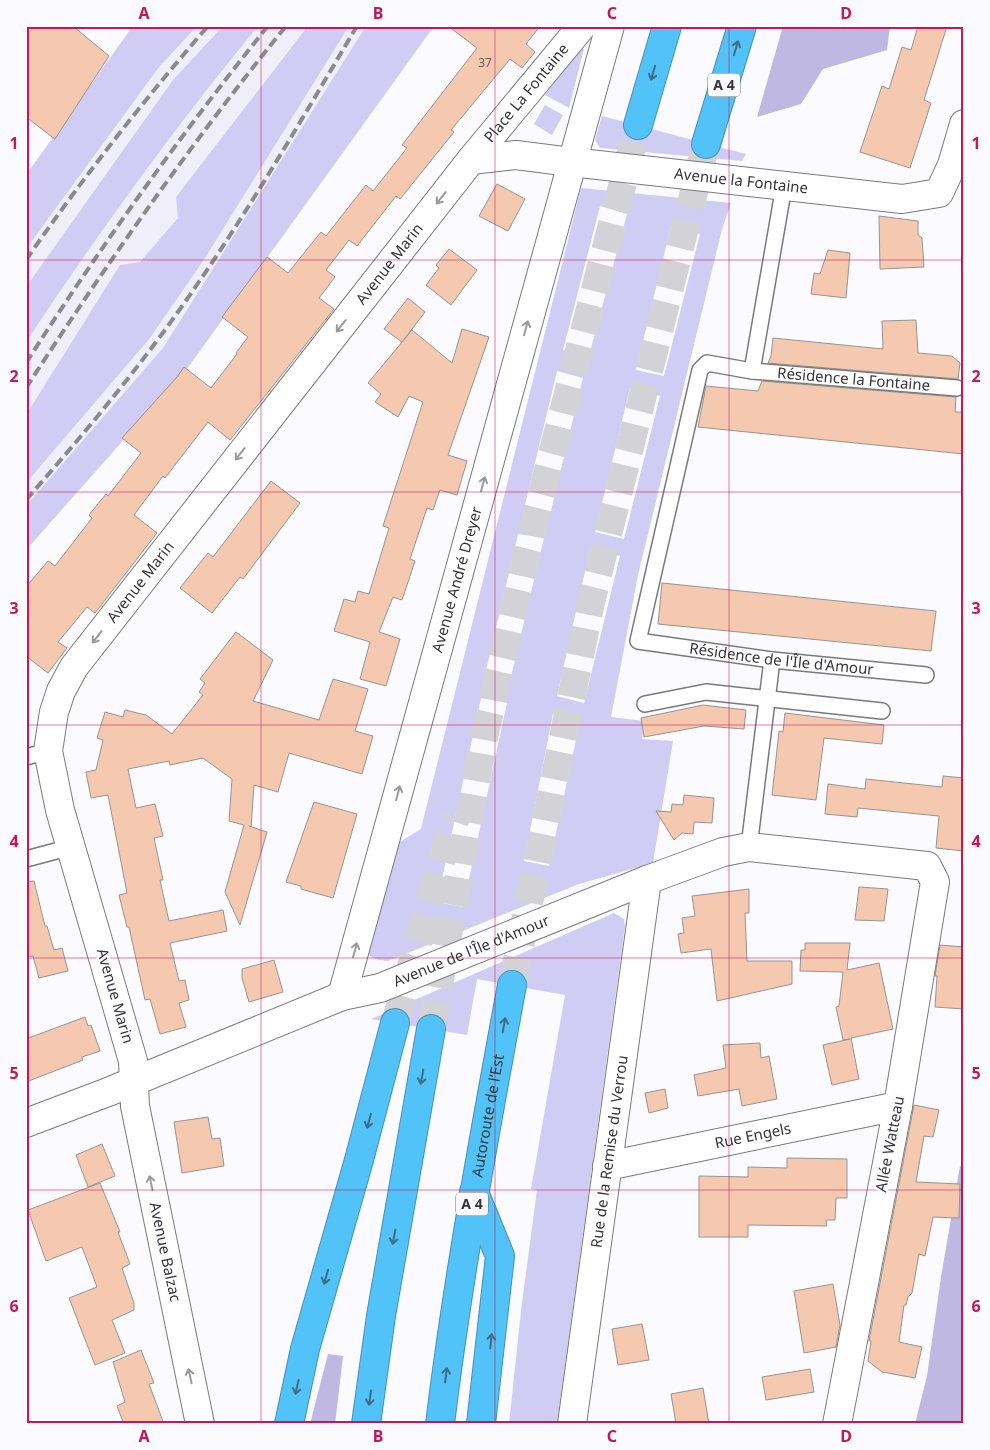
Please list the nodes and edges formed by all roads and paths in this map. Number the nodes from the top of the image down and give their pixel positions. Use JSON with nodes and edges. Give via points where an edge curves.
{"nodes":[{"id":1,"x":582,"y":26,"type":"edge"},
{"id":2,"x":610,"y":26,"type":"edge"},
{"id":3,"x":667,"y":26,"type":"edge"},
{"id":4,"x":742,"y":26,"type":"edge"},
{"id":5,"x":964,"y":124,"type":"edge"},
{"id":6,"x":638,"y":125,"type":"tunnel mouth"},
{"id":7,"x":706,"y":144,"type":"tunnel mouth"},
{"id":8,"x":471,"y":160,"type":"junction"},
{"id":9,"x":571,"y":162,"type":"junction"},
{"id":10,"x":784,"y":186,"type":"junction"},
{"id":11,"x":752,"y":371,"type":"junction"},
{"id":12,"x":957,"y":388,"type":"dead end"},
{"id":13,"x":638,"y":641,"type":"joint"},
{"id":14,"x":772,"y":660,"type":"junction"},
{"id":15,"x":926,"y":675,"type":"dead end"},
{"id":16,"x":768,"y":698,"type":"junction"},
{"id":17,"x":645,"y":704,"type":"dead end"},
{"id":18,"x":882,"y":711,"type":"dead end"},
{"id":19,"x":37,"y":754,"type":"edge"},
{"id":20,"x":71,"y":847,"type":"junction"},
{"id":21,"x":749,"y":847,"type":"junction"},
{"id":22,"x":26,"y":859,"type":"edge"},
{"id":23,"x":927,"y":866,"type":"joint"},
{"id":24,"x":647,"y":880,"type":"junction"},
{"id":25,"x":512,"y":985,"type":"tunnel mouth"},
{"id":26,"x":342,"y":996,"type":"junction"},
{"id":27,"x":395,"y":1023,"type":"tunnel mouth"},
{"id":28,"x":431,"y":1029,"type":"tunnel mouth"},
{"id":29,"x":133,"y":1080,"type":"junction"},
{"id":30,"x":898,"y":1106,"type":"junction"},
{"id":31,"x":26,"y":1123,"type":"edge"},
{"id":32,"x":606,"y":1166,"type":"junction"},
{"id":33,"x":474,"y":1192,"type":"junction"},
{"id":34,"x":200,"y":1424,"type":"edge"},
{"id":35,"x":289,"y":1424,"type":"edge"},
{"id":36,"x":366,"y":1424,"type":"edge"},
{"id":37,"x":440,"y":1424,"type":"edge"},
{"id":38,"x":481,"y":1424,"type":"edge"},
{"id":39,"x":572,"y":1424,"type":"edge"},
{"id":40,"x":837,"y":1424,"type":"edge"}],
"edges":[{"from":1,"to":8,"type":"street","name":"Place La Fontaine"},
{"from":2,"to":9,"type":"street","name":"Avenue André Dreyer"},
{"from":3,"to":6,"type":"highway","one_way":true},
{"from":7,"to":4,"type":"highway","number":"A 4","one_way":true},
{"from":5,"to":10,"type":"street","name":"Avenue la Fontaine","via":[[952,165],[939,193],[902,198]]},
{"from":8,"to":9,"type":"street","name":"Avenue la Fontaine","via":[[516,155]]},
{"from":8,"to":19,"type":"street","name":"Avenue Marin","one_way":true,"via":[[74,667],[61,691]]},
{"from":9,"to":10,"type":"street","name":"Avenue la Fontaine"},
{"from":26,"to":9,"type":"street","name":"Avenue André Dreyer","one_way":true},
{"from":10,"to":11,"type":"lane"},
{"from":11,"to":12,"type":"lane","name":"Résidence la Fontaine"},
{"from":11,"to":13,"type":"lane","name":"Résidence la Fontaine","via":[[707,363],[700,370]]},
{"from":13,"to":14,"type":"lane","name":"Résidence de l'Île d'Amour"},
{"from":14,"to":15,"type":"lane","name":"Résidence de l'Île d'Amour"},
{"from":14,"to":16,"type":"lane"},
{"from":16,"to":17,"type":"lane","via":[[706,692]]},
{"from":16,"to":18,"type":"lane"},
{"from":16,"to":21,"type":"lane"},
{"from":19,"to":20,"type":"street","name":"Avenue Marin"},
{"from":20,"to":22,"type":"lane"},
{"from":20,"to":29,"type":"street","name":"Avenue Marin","via":[[133,1061]]},
{"from":21,"to":23,"type":"street","name":"Avenue de l'Île d'Amour"},
{"from":21,"to":24,"type":"street","name":"Avenue de l'Île d'Amour","via":[[723,852]]},
{"from":23,"to":30,"type":"street","name":"Allée Watteau","via":[[935,882]]},
{"from":24,"to":26,"type":"street","name":"Avenue de l'Île d'Amour","via":[[380,988]]},
{"from":24,"to":32,"type":"street","name":"Rue de la Remise du Verrou"},
{"from":33,"to":25,"type":"highway","name":"Autoroute de l’Est","number":"A 4","one_way":true},
{"from":26,"to":29,"type":"street","name":"Avenue de l'Île d'Amour"},
{"from":27,"to":35,"type":"highway","one_way":true,"via":[[305,1350]]},
{"from":28,"to":36,"type":"highway","one_way":true,"via":[[381,1316]]},
{"from":29,"to":31,"type":"street","name":"Avenue de l'Île d'Amour"},
{"from":34,"to":29,"type":"street","name":"Avenue Balzac","one_way":true,"via":[[135,1106]]},
{"from":30,"to":32,"type":"street","name":"Rue Engels"},
{"from":30,"to":40,"type":"street","name":"Allée Watteau"},
{"from":32,"to":39,"type":"street","name":"Rue de la Remise du Verrou"},
{"from":37,"to":33,"type":"highway","name":"Autoroute de l’Est","number":"A 4","one_way":true},
{"from":38,"to":33,"type":"highway","one_way":true,"via":[[500,1256]]}]}
